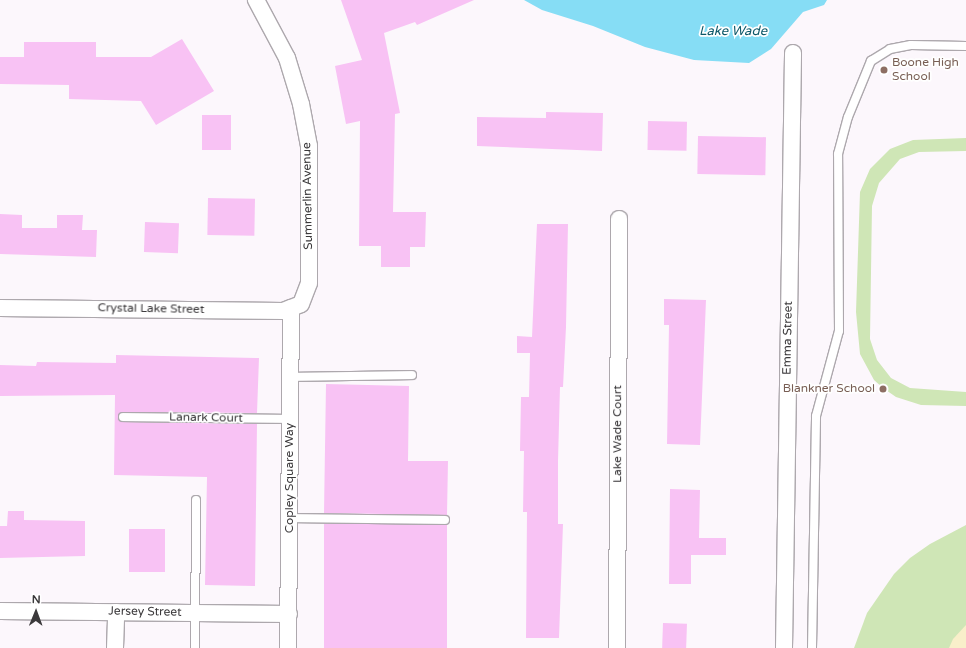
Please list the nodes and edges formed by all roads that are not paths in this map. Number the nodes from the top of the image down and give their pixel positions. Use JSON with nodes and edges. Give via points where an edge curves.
{"nodes":[{"id":1,"x":256,"y":0,"type":"edge"},
{"id":2,"x":966,"y":46,"type":"edge"},
{"id":3,"x":793,"y":53,"type":"dead end"},
{"id":4,"x":619,"y":219,"type":"dead end"},
{"id":5,"x":296,"y":306,"type":"junction"},
{"id":6,"x":0,"y":308,"type":"edge"},
{"id":7,"x":412,"y":375,"type":"dead end"},
{"id":8,"x":290,"y":378,"type":"junction"},
{"id":9,"x":123,"y":417,"type":"dead end"},
{"id":10,"x":290,"y":419,"type":"junction"},
{"id":11,"x":196,"y":500,"type":"dead end"},
{"id":12,"x":290,"y":518,"type":"junction"},
{"id":13,"x":445,"y":520,"type":"dead end"},
{"id":14,"x":0,"y":611,"type":"edge"},
{"id":15,"x":116,"y":612,"type":"junction"},
{"id":16,"x":195,"y":613,"type":"junction"},
{"id":17,"x":289,"y":614,"type":"junction"},
{"id":18,"x":115,"y":648,"type":"edge"},
{"id":19,"x":195,"y":648,"type":"edge"},
{"id":20,"x":288,"y":648,"type":"edge"},
{"id":21,"x":617,"y":648,"type":"edge"},
{"id":22,"x":784,"y":648,"type":"edge"},
{"id":23,"x":812,"y":648,"type":"edge"}],
"edges":[{"from":1,"to":5,"type":"street","name":"Summerlin Avenue","via":[[287,58],[301,104],[309,146],[309,283]]},
{"from":2,"to":23,"type":"lane","via":[[911,45],[890,48],[871,61],[848,117],[838,154],[838,331],[816,416]]},
{"from":3,"to":22,"type":"street","name":"Emma Street"},
{"from":4,"to":21,"type":"street","name":"Lake Wade Court"},
{"from":5,"to":6,"type":"street","name":"Crystal Lake Street","via":[[283,311]]},
{"from":5,"to":8,"type":"street","name":"Copley Square Way"},
{"from":7,"to":8,"type":"lane"},
{"from":8,"to":10,"type":"street","name":"Copley Square Way"},
{"from":9,"to":10,"type":"lane","name":"Lanark Court"},
{"from":10,"to":12,"type":"street","name":"Copley Square Way"},
{"from":11,"to":16,"type":"lane"},
{"from":12,"to":13,"type":"lane"},
{"from":12,"to":17,"type":"street","name":"Copley Square Way"},
{"from":14,"to":15,"type":"street","name":"Jersey Street"},
{"from":15,"to":16,"type":"street","name":"Jersey Street"},
{"from":15,"to":18,"type":"street"},
{"from":16,"to":17,"type":"street","name":"Jersey Street"},
{"from":16,"to":19,"type":"lane"},
{"from":17,"to":20,"type":"street","name":"Copley Square Way"}]}
